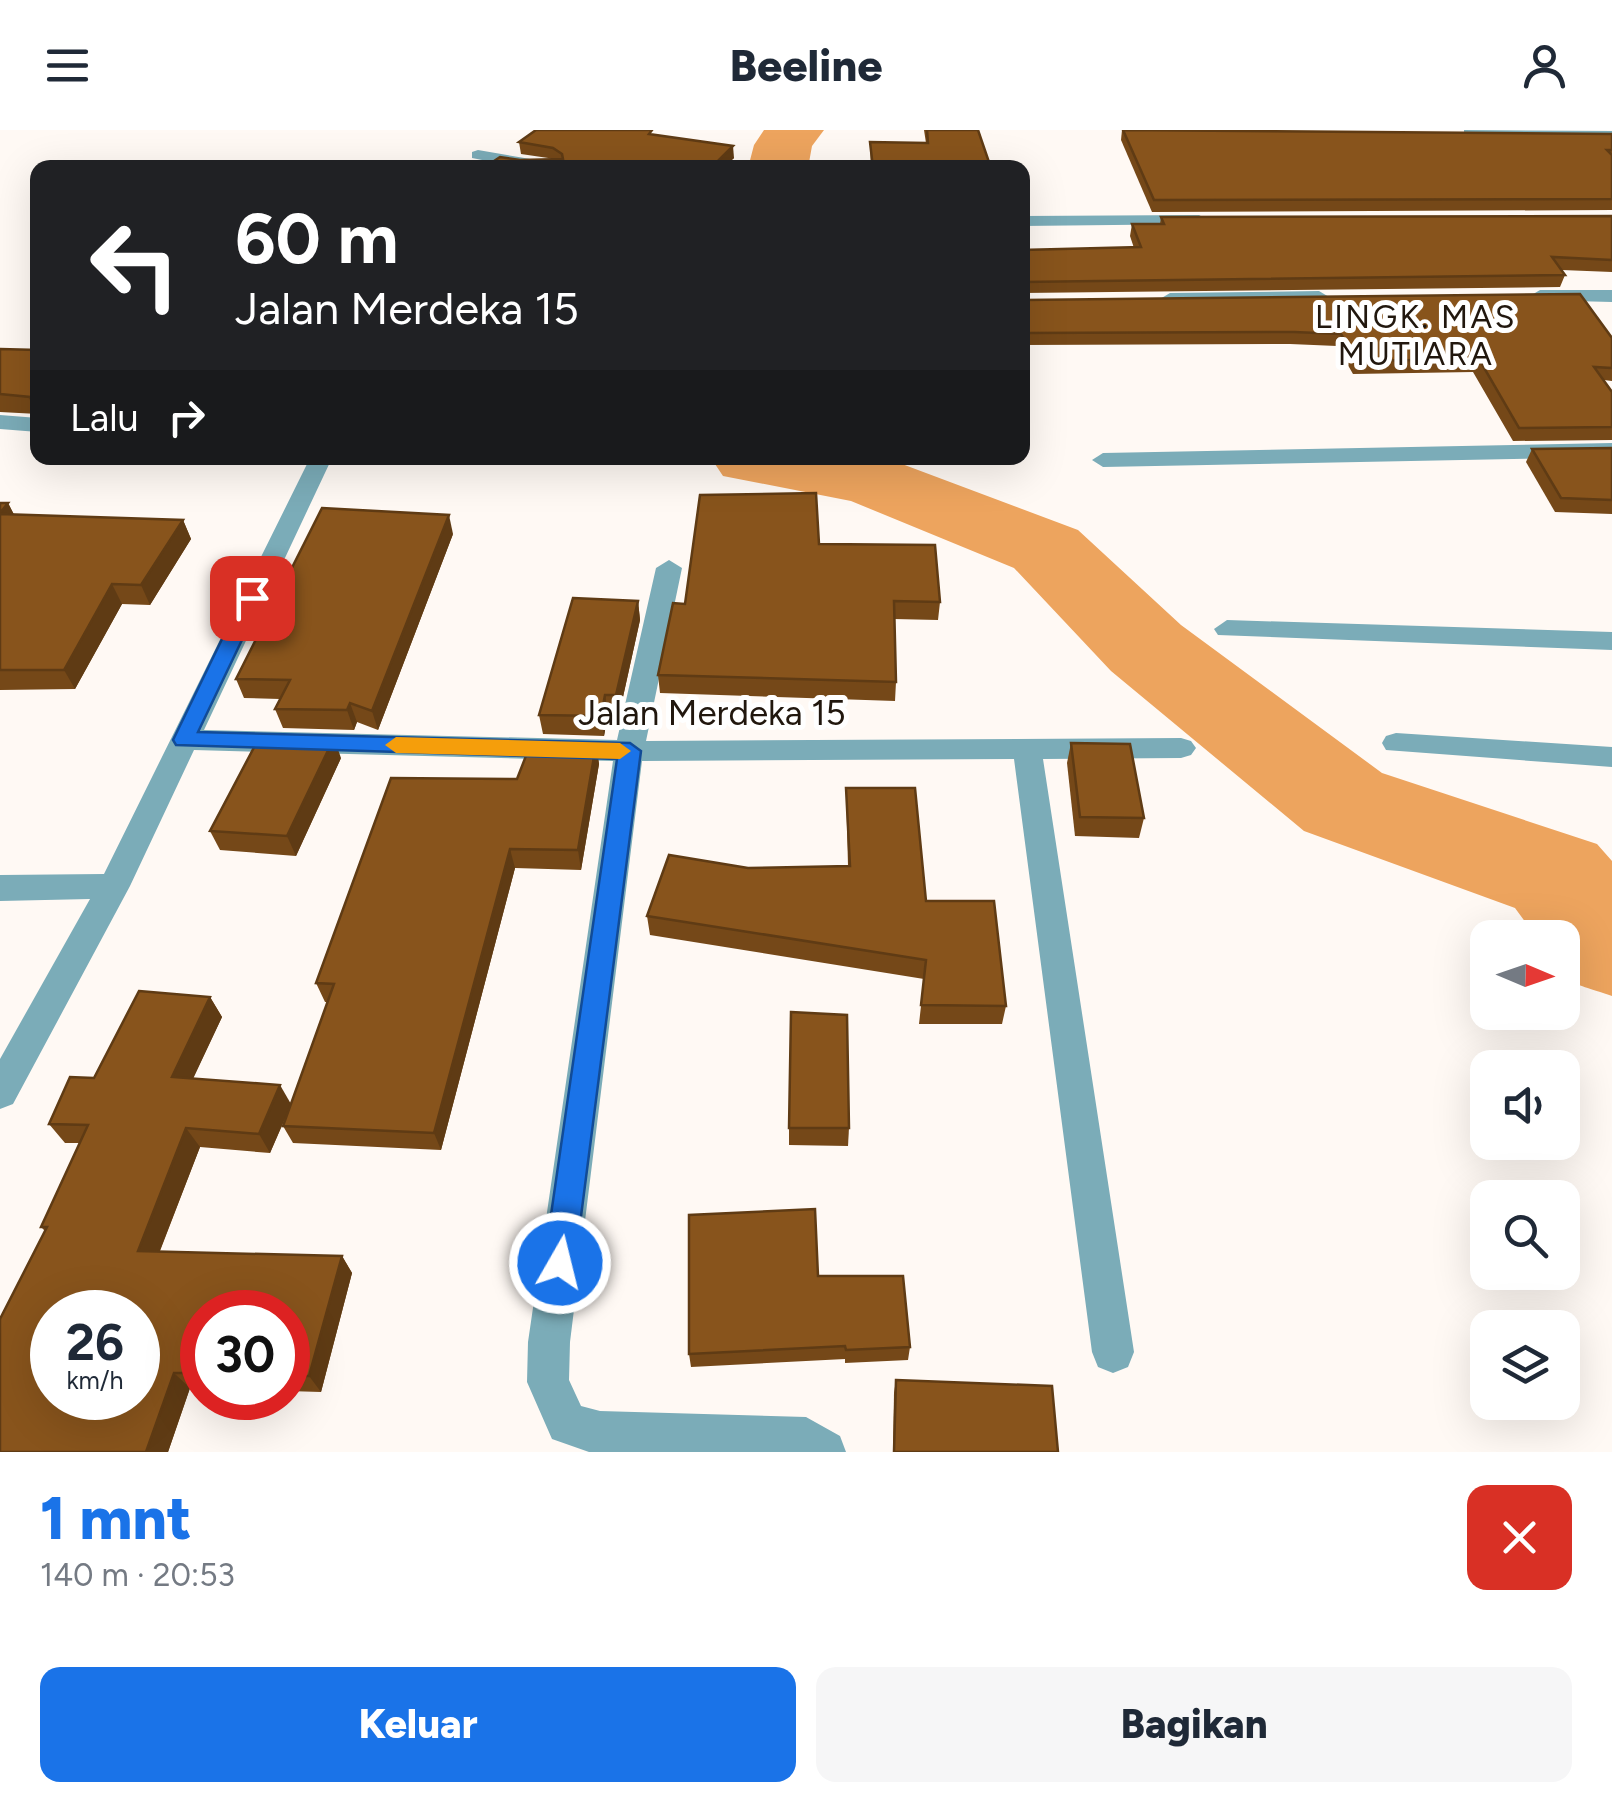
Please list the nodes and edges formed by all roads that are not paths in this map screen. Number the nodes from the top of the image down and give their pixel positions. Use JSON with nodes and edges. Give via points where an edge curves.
{"nodes":[{"id":1,"x":1442,"y":133,"type":"edge"},
{"id":2,"x":1612,"y":136,"type":"edge"},
{"id":3,"x":478,"y":155,"type":"edge"},
{"id":4,"x":507,"y":160,"type":"edge"},
{"id":5,"x":1224,"y":220,"type":"edge"},
{"id":6,"x":1030,"y":222,"type":"edge"},
{"id":7,"x":1512,"y":296,"type":"edge"},
{"id":8,"x":1612,"y":296,"type":"edge"},
{"id":9,"x":1332,"y":297,"type":"edge"},
{"id":10,"x":1156,"y":300,"type":"edge"},
{"id":11,"x":0,"y":422,"type":"edge"},
{"id":12,"x":30,"y":425,"type":"edge"},
{"id":13,"x":1612,"y":450,"type":"edge"},
{"id":14,"x":1103,"y":460,"type":"dead end"},
{"id":15,"x":317,"y":465,"type":"edge"},
{"id":16,"x":669,"y":568,"type":"dead end"},
{"id":17,"x":1227,"y":629,"type":"dead end"},
{"id":18,"x":1612,"y":641,"type":"edge"},
{"id":19,"x":184,"y":740,"type":"junction"},
{"id":20,"x":1396,"y":742,"type":"dead end"},
{"id":21,"x":1181,"y":748,"type":"dead end"},
{"id":22,"x":1027,"y":750,"type":"junction"},
{"id":23,"x":630,"y":751,"type":"junction"},
{"id":24,"x":1612,"y":757,"type":"edge"},
{"id":25,"x":114,"y":886,"type":"junction"},
{"id":26,"x":0,"y":888,"type":"edge"},
{"id":27,"x":0,"y":1093,"type":"edge"},
{"id":28,"x":1113,"y":1352,"type":"dead end"},
{"id":29,"x":824,"y":1452,"type":"edge"}],
"edges":[{"from":1,"to":2,"type":"street"},
{"from":3,"to":4,"type":"street"},
{"from":5,"to":6,"type":"street"},
{"from":7,"to":8,"type":"street"},
{"from":9,"to":10,"type":"street"},
{"from":11,"to":12,"type":"street"},
{"from":13,"to":14,"type":"street"},
{"from":15,"to":19,"type":"street"},
{"from":16,"to":23,"type":"street"},
{"from":17,"to":18,"type":"street"},
{"from":19,"to":23,"type":"street","name":"Jalan Merdeka 15"},
{"from":19,"to":25,"type":"street"},
{"from":20,"to":24,"type":"street"},
{"from":21,"to":22,"type":"street","name":"Jalan Merdeka 15"},
{"from":22,"to":23,"type":"street","name":"Jalan Merdeka 15"},
{"from":22,"to":28,"type":"street"},
{"from":23,"to":29,"type":"street","via":[[548,1382],[568,1424],[600,1433],[806,1439]]},
{"from":25,"to":26,"type":"street"},
{"from":25,"to":27,"type":"street"}]}
